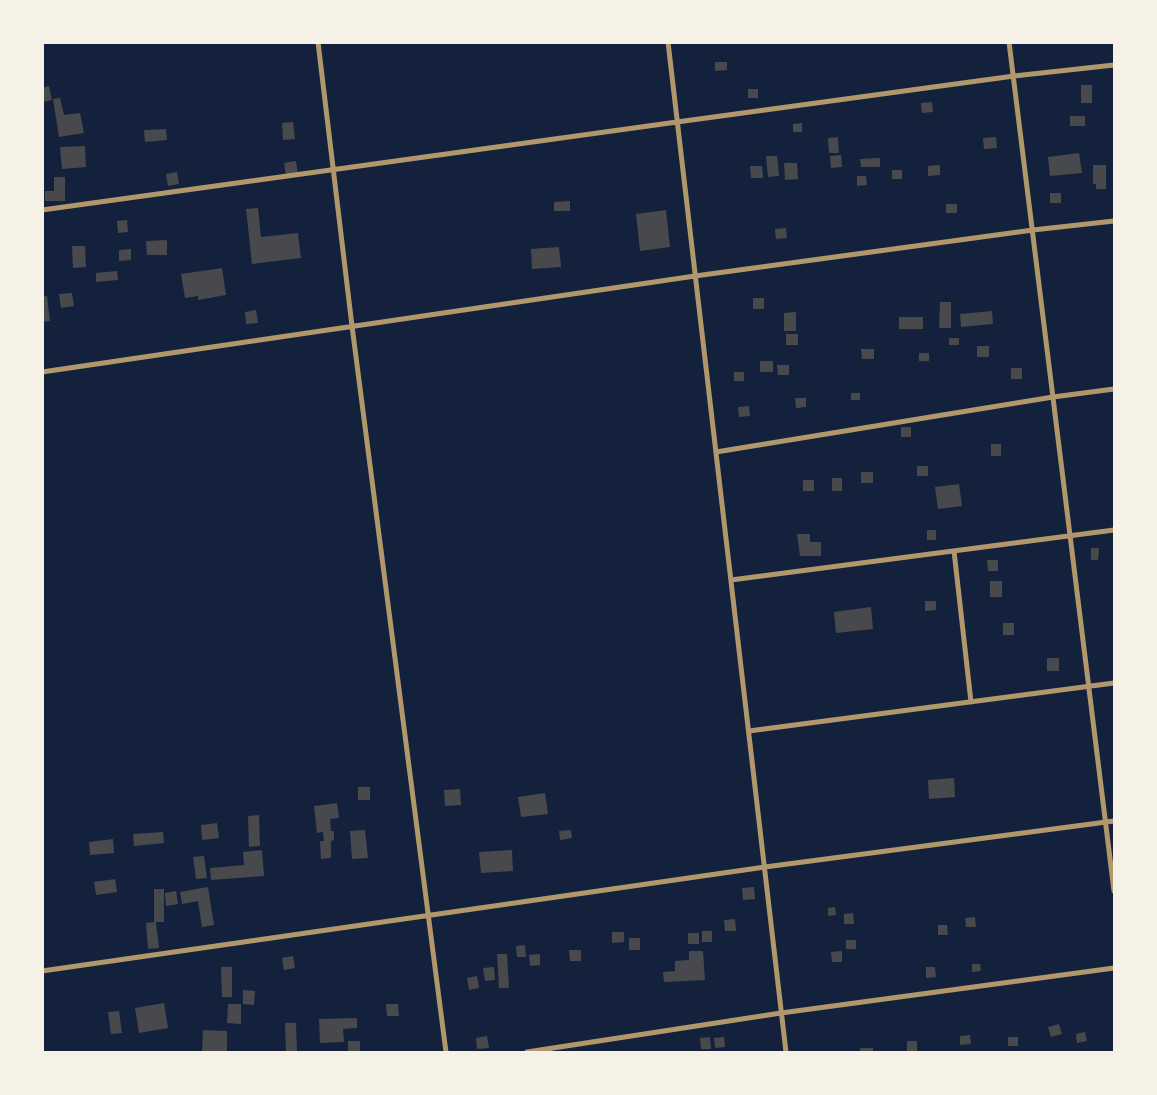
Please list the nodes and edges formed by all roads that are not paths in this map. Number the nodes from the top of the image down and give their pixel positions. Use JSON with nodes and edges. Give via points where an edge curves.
{"nodes":[{"id":1,"x":318,"y":42,"type":"edge"},
{"id":2,"x":668,"y":42,"type":"edge"},
{"id":3,"x":1010,"y":42,"type":"edge"},
{"id":4,"x":1114,"y":65,"type":"edge"},
{"id":5,"x":1014,"y":76,"type":"junction"},
{"id":6,"x":678,"y":122,"type":"junction"},
{"id":7,"x":332,"y":170,"type":"junction"},
{"id":8,"x":42,"y":210,"type":"edge"},
{"id":9,"x":1114,"y":222,"type":"edge"},
{"id":10,"x":1033,"y":230,"type":"junction"},
{"id":11,"x":695,"y":276,"type":"junction"},
{"id":12,"x":352,"y":326,"type":"junction"},
{"id":13,"x":42,"y":372,"type":"edge"},
{"id":14,"x":1114,"y":389,"type":"edge"},
{"id":15,"x":1052,"y":398,"type":"junction"},
{"id":16,"x":716,"y":452,"type":"junction"},
{"id":17,"x":1114,"y":530,"type":"edge"},
{"id":18,"x":1071,"y":536,"type":"junction"},
{"id":19,"x":954,"y":551,"type":"junction"},
{"id":20,"x":731,"y":580,"type":"junction"},
{"id":21,"x":1114,"y":682,"type":"edge"},
{"id":22,"x":1090,"y":686,"type":"junction"},
{"id":23,"x":971,"y":702,"type":"junction"},
{"id":24,"x":749,"y":731,"type":"junction"},
{"id":25,"x":1114,"y":821,"type":"edge"},
{"id":26,"x":1106,"y":822,"type":"junction"},
{"id":27,"x":764,"y":867,"type":"junction"},
{"id":28,"x":1114,"y":891,"type":"edge"},
{"id":29,"x":429,"y":915,"type":"junction"},
{"id":30,"x":1114,"y":968,"type":"edge"},
{"id":31,"x":42,"y":971,"type":"edge"},
{"id":32,"x":782,"y":1013,"type":"junction"},
{"id":33,"x":446,"y":1052,"type":"edge"},
{"id":34,"x":527,"y":1052,"type":"edge"},
{"id":35,"x":786,"y":1052,"type":"edge"}],
"edges":[{"from":1,"to":7,"type":"street"},
{"from":2,"to":6,"type":"street"},
{"from":3,"to":5,"type":"street"},
{"from":4,"to":5,"type":"street"},
{"from":5,"to":6,"type":"street"},
{"from":5,"to":10,"type":"street"},
{"from":6,"to":7,"type":"street"},
{"from":6,"to":11,"type":"street"},
{"from":7,"to":8,"type":"street"},
{"from":7,"to":12,"type":"street"},
{"from":9,"to":10,"type":"street"},
{"from":10,"to":11,"type":"street"},
{"from":10,"to":15,"type":"street"},
{"from":11,"to":12,"type":"street"},
{"from":11,"to":16,"type":"street"},
{"from":12,"to":13,"type":"street"},
{"from":12,"to":29,"type":"street"},
{"from":14,"to":15,"type":"street"},
{"from":15,"to":16,"type":"street"},
{"from":15,"to":18,"type":"street"},
{"from":16,"to":20,"type":"street"},
{"from":17,"to":18,"type":"street"},
{"from":18,"to":19,"type":"street"},
{"from":18,"to":22,"type":"street"},
{"from":19,"to":20,"type":"street"},
{"from":19,"to":23,"type":"street"},
{"from":20,"to":24,"type":"street"},
{"from":21,"to":22,"type":"street"},
{"from":22,"to":23,"type":"street"},
{"from":22,"to":26,"type":"street"},
{"from":23,"to":24,"type":"street"},
{"from":24,"to":27,"type":"street"},
{"from":25,"to":26,"type":"street"},
{"from":26,"to":27,"type":"street"},
{"from":26,"to":28,"type":"street"},
{"from":27,"to":29,"type":"street"},
{"from":27,"to":32,"type":"street"},
{"from":29,"to":31,"type":"street"},
{"from":29,"to":33,"type":"street"},
{"from":30,"to":32,"type":"street"},
{"from":32,"to":34,"type":"street"},
{"from":32,"to":35,"type":"street"}]}
